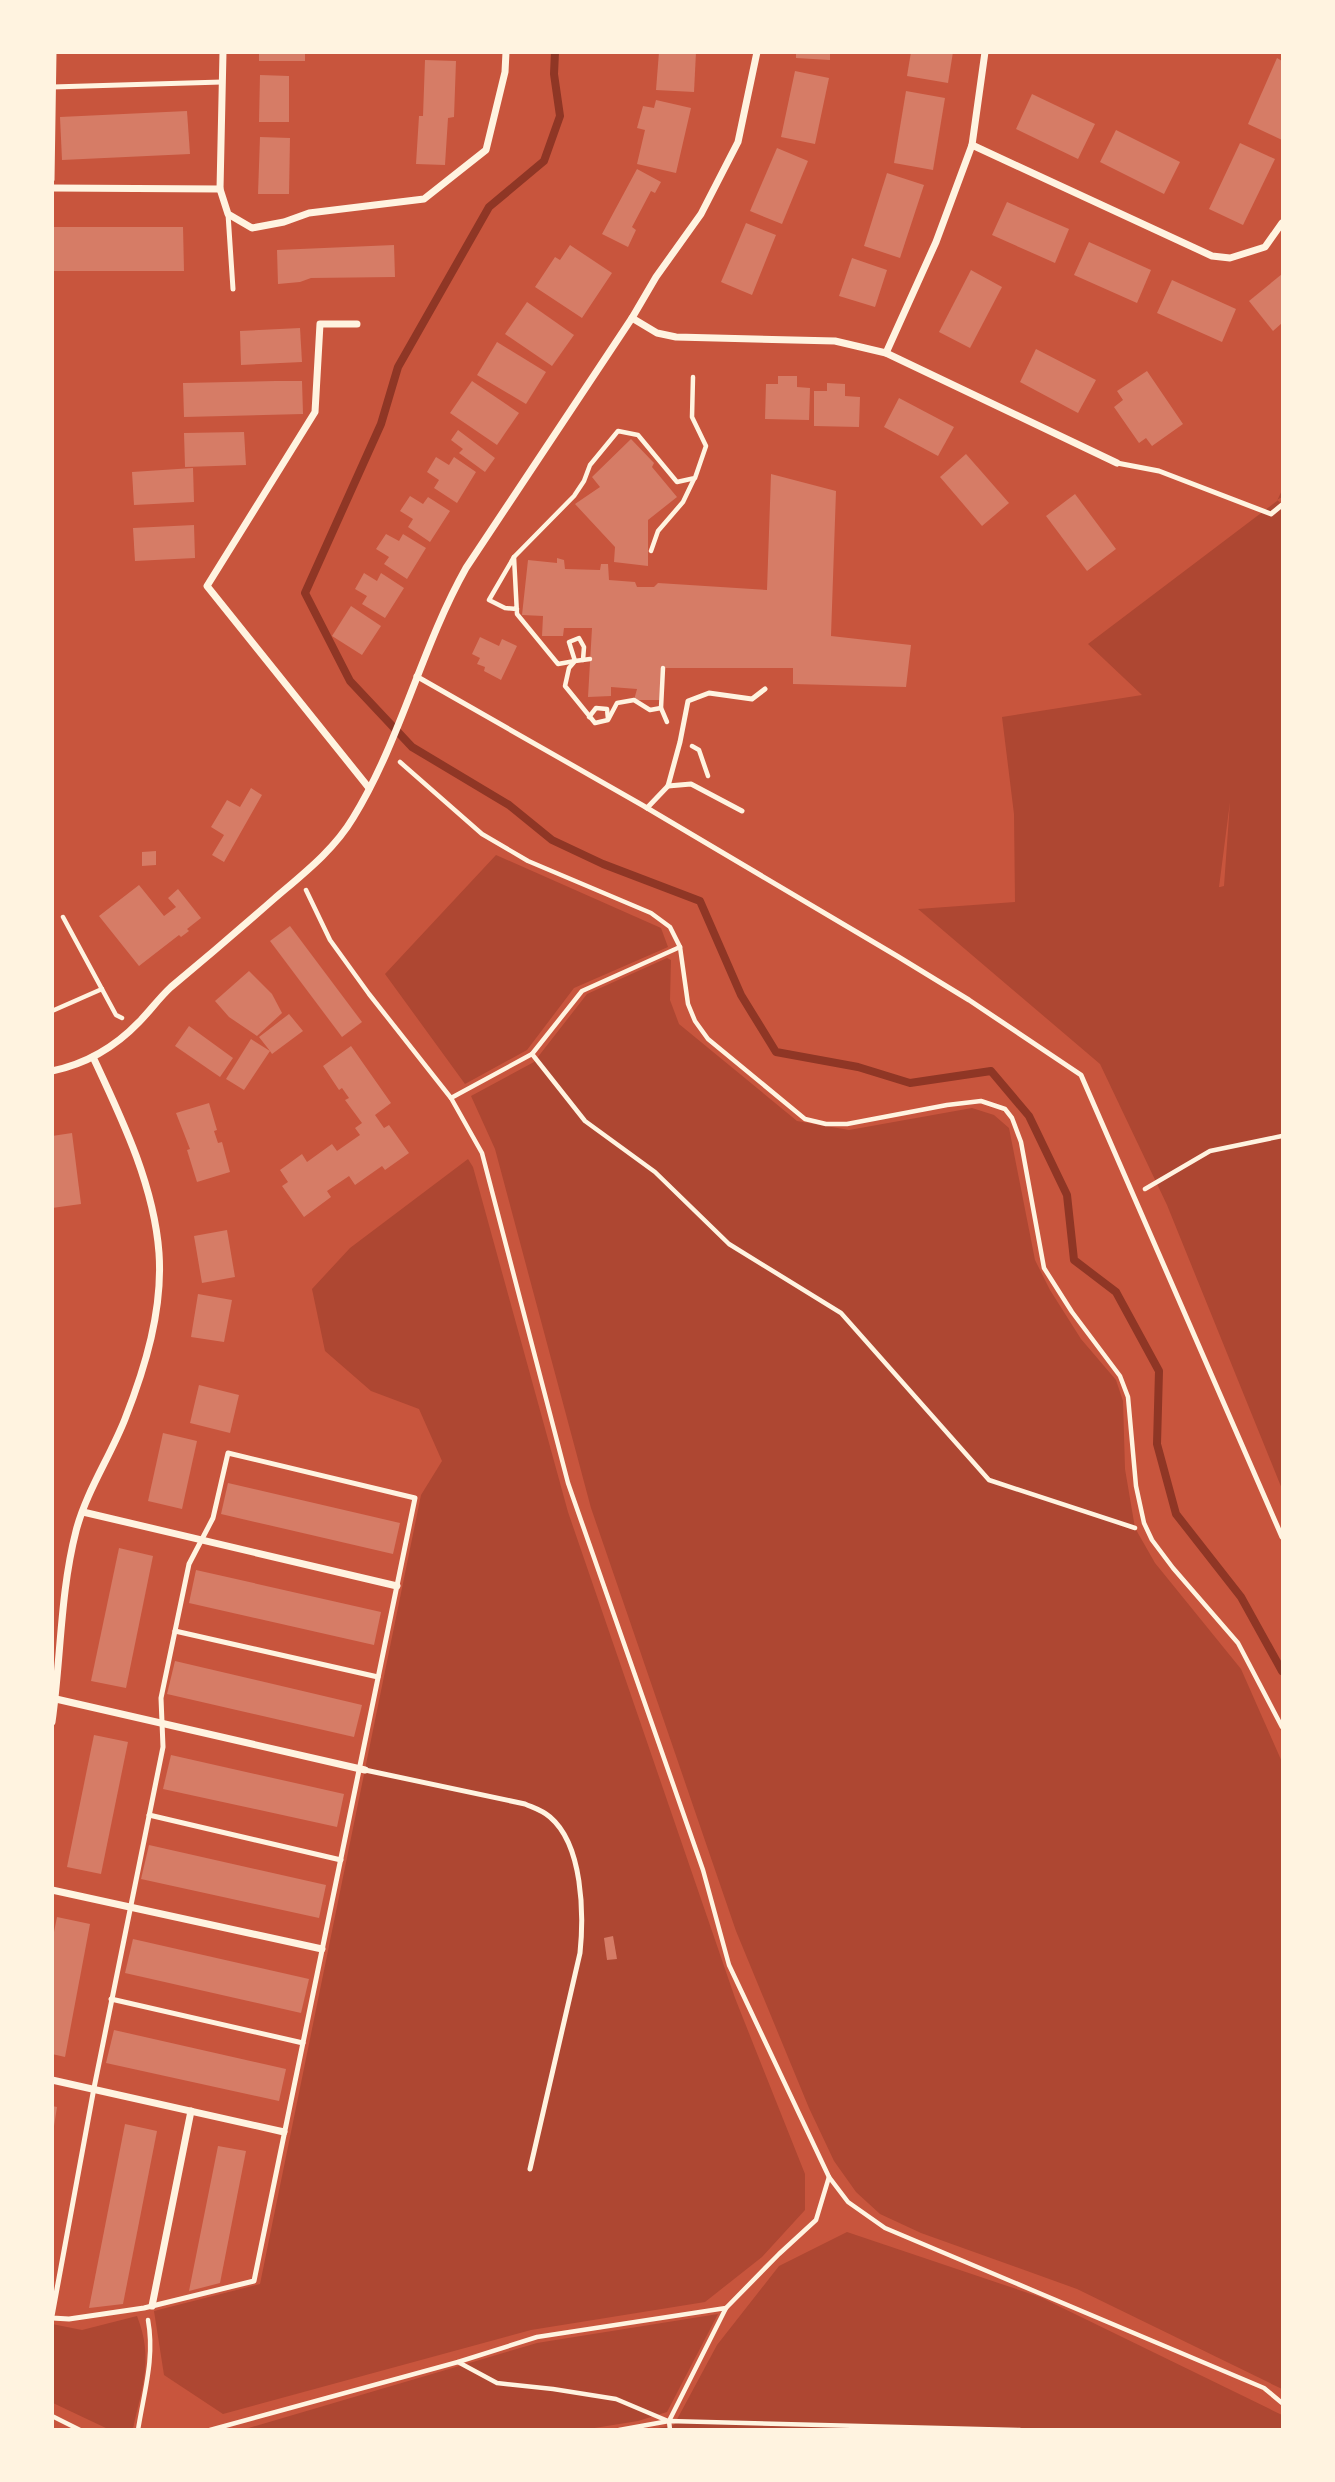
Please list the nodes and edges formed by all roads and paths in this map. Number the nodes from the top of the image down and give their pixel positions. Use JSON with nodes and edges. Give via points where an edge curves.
{"nodes":[{"id":1,"x":54,"y":52,"type":"edge"},
{"id":2,"x":223,"y":52,"type":"edge"},
{"id":3,"x":506,"y":52,"type":"edge"},
{"id":4,"x":757,"y":52,"type":"edge"},
{"id":5,"x":985,"y":52,"type":"edge"},
{"id":6,"x":222,"y":82,"type":"junction"},
{"id":7,"x":53,"y":87,"type":"edge"},
{"id":8,"x":972,"y":145,"type":"junction"},
{"id":9,"x":52,"y":180,"type":"edge"},
{"id":10,"x":52,"y":188,"type":"edge"},
{"id":11,"x":220,"y":188,"type":"junction"},
{"id":12,"x":228,"y":215,"type":"junction"},
{"id":13,"x":1283,"y":223,"type":"edge"},
{"id":14,"x":233,"y":289,"type":"dead end"},
{"id":15,"x":632,"y":318,"type":"junction"},
{"id":16,"x":357,"y":324,"type":"dead end"},
{"id":17,"x":886,"y":353,"type":"junction"},
{"id":18,"x":693,"y":377,"type":"dead end"},
{"id":19,"x":1117,"y":463,"type":"joint"},
{"id":20,"x":695,"y":478,"type":"junction"},
{"id":21,"x":1283,"y":505,"type":"edge"},
{"id":22,"x":651,"y":551,"type":"dead end"},
{"id":23,"x":514,"y":557,"type":"junction"},
{"id":24,"x":517,"y":609,"type":"junction"},
{"id":25,"x":575,"y":661,"type":"junction"},
{"id":26,"x":663,"y":668,"type":"dead end"},
{"id":27,"x":416,"y":676,"type":"junction"},
{"id":28,"x":765,"y":689,"type":"dead end"},
{"id":29,"x":661,"y":708,"type":"junction"},
{"id":30,"x":589,"y":717,"type":"junction"},
{"id":31,"x":608,"y":720,"type":"junction"},
{"id":32,"x":680,"y":742,"type":"junction"},
{"id":33,"x":387,"y":748,"type":"junction"},
{"id":34,"x":668,"y":786,"type":"junction"},
{"id":35,"x":369,"y":788,"type":"junction"},
{"id":36,"x":716,"y":797,"type":"junction"},
{"id":37,"x":647,"y":808,"type":"junction"},
{"id":38,"x":742,"y":811,"type":"dead end"},
{"id":39,"x":300,"y":876,"type":"junction"},
{"id":40,"x":63,"y":917,"type":"dead end"},
{"id":41,"x":680,"y":947,"type":"junction"},
{"id":42,"x":102,"y":989,"type":"junction"},
{"id":43,"x":52,"y":1011,"type":"edge"},
{"id":44,"x":136,"y":1025,"type":"junction"},
{"id":45,"x":532,"y":1054,"type":"junction"},
{"id":46,"x":93,"y":1057,"type":"junction"},
{"id":47,"x":52,"y":1070,"type":"edge"},
{"id":48,"x":452,"y":1098,"type":"junction"},
{"id":49,"x":1283,"y":1136,"type":"edge"},
{"id":50,"x":1133,"y":1196,"type":"junction"},
{"id":51,"x":83,"y":1512,"type":"junction"},
{"id":52,"x":1135,"y":1528,"type":"dead end"},
{"id":53,"x":1283,"y":1538,"type":"edge"},
{"id":54,"x":201,"y":1539,"type":"junction"},
{"id":55,"x":397,"y":1586,"type":"junction"},
{"id":56,"x":175,"y":1631,"type":"junction"},
{"id":57,"x":56,"y":1648,"type":"edge"},
{"id":58,"x":378,"y":1676,"type":"junction"},
{"id":59,"x":55,"y":1699,"type":"junction"},
{"id":60,"x":52,"y":1722,"type":"edge"},
{"id":61,"x":162,"y":1723,"type":"junction"},
{"id":62,"x":1283,"y":1727,"type":"edge"},
{"id":63,"x":362,"y":1769,"type":"junction"},
{"id":64,"x":149,"y":1815,"type":"junction"},
{"id":65,"x":341,"y":1860,"type":"junction"},
{"id":66,"x":52,"y":1890,"type":"edge"},
{"id":67,"x":130,"y":1905,"type":"junction"},
{"id":68,"x":322,"y":1949,"type":"junction"},
{"id":69,"x":111,"y":1999,"type":"junction"},
{"id":70,"x":303,"y":2043,"type":"junction"},
{"id":71,"x":52,"y":2080,"type":"edge"},
{"id":72,"x":93,"y":2088,"type":"junction"},
{"id":73,"x":191,"y":2110,"type":"junction"},
{"id":74,"x":284,"y":2132,"type":"junction"},
{"id":75,"x":530,"y":2169,"type":"dead end"},
{"id":76,"x":829,"y":2177,"type":"junction"},
{"id":77,"x":152,"y":2306,"type":"junction"},
{"id":78,"x":726,"y":2308,"type":"junction"},
{"id":79,"x":52,"y":2317,"type":"edge"},
{"id":80,"x":147,"y":2319,"type":"dead end"},
{"id":81,"x":458,"y":2362,"type":"junction"},
{"id":82,"x":1283,"y":2403,"type":"edge"},
{"id":83,"x":52,"y":2416,"type":"edge"},
{"id":84,"x":669,"y":2421,"type":"junction"},
{"id":85,"x":80,"y":2430,"type":"edge"},
{"id":86,"x":138,"y":2430,"type":"edge"},
{"id":87,"x":210,"y":2430,"type":"edge"},
{"id":88,"x":619,"y":2430,"type":"edge"},
{"id":89,"x":670,"y":2430,"type":"edge"},
{"id":90,"x":1020,"y":2430,"type":"edge"}],
"edges":[{"from":1,"to":7,"type":"lane"},
{"from":2,"to":6,"type":"street"},
{"from":3,"to":12,"type":"street","via":[[486,150],[424,199],[309,213],[252,228]]},
{"from":4,"to":15,"type":"street","via":[[738,142],[701,214]]},
{"from":5,"to":8,"type":"street"},
{"from":6,"to":7,"type":"lane"},
{"from":6,"to":11,"type":"street"},
{"from":7,"to":9,"type":"lane"},
{"from":8,"to":13,"type":"street","via":[[1212,256],[1230,258],[1265,247]]},
{"from":8,"to":17,"type":"street","via":[[936,242]]},
{"from":10,"to":11,"type":"street"},
{"from":11,"to":12,"type":"street"},
{"from":12,"to":14,"type":"lane"},
{"from":15,"to":17,"type":"street","via":[[657,333],[676,337],[835,341]]},
{"from":15,"to":27,"type":"street","via":[[466,568]]},
{"from":16,"to":35,"type":"street","via":[[320,324],[315,412],[207,586]]},
{"from":17,"to":19,"type":"street"},
{"from":18,"to":20,"type":"path","via":[[692,417],[706,446]]},
{"from":19,"to":21,"type":"lane","via":[[1159,471],[1270,514]]},
{"from":20,"to":22,"type":"path","via":[[658,531]]},
{"from":20,"to":23,"type":"path","via":[[677,482],[638,435],[618,431],[590,465],[573,496]]},
{"from":23,"to":24,"type":"path"},
{"from":23,"to":24,"type":"path","via":[[489,600]]},
{"from":24,"to":25,"type":"path","via":[[558,664]]},
{"from":25,"to":25,"type":"path","via":[[587,659],[579,638],[569,642]]},
{"from":25,"to":30,"type":"path","via":[[565,686]]},
{"from":26,"to":29,"type":"path"},
{"from":27,"to":33,"type":"street"},
{"from":27,"to":37,"type":"lane"},
{"from":28,"to":32,"type":"lane","via":[[752,699],[709,693],[688,701]]},
{"from":29,"to":31,"type":"path","via":[[650,710],[634,700],[617,703]]},
{"from":29,"to":32,"type":"path","via":[[669,738]]},
{"from":30,"to":31,"type":"path","via":[[595,723]]},
{"from":30,"to":31,"type":"path","via":[[596,708],[607,709]]},
{"from":32,"to":34,"type":"lane"},
{"from":32,"to":36,"type":"path","via":[[699,750]]},
{"from":33,"to":35,"type":"street"},
{"from":33,"to":41,"type":"path","via":[[482,834],[528,861],[651,913],[670,927]]},
{"from":34,"to":36,"type":"lane","via":[[691,784]]},
{"from":34,"to":37,"type":"lane"},
{"from":35,"to":39,"type":"street","via":[[352,820]]},
{"from":36,"to":38,"type":"lane"},
{"from":37,"to":50,"type":"lane","via":[[970,1000],[1081,1075]]},
{"from":39,"to":44,"type":"street","via":[[167,991]]},
{"from":39,"to":48,"type":"path","via":[[330,940]]},
{"from":40,"to":42,"type":"path"},
{"from":41,"to":45,"type":"path","via":[[582,990]]},
{"from":41,"to":62,"type":"path","via":[[688,1004],[708,1039],[805,1119],[847,1124],[981,1101],[1005,1109],[1012,1118],[1021,1142],[1044,1268],[1120,1376],[1128,1397],[1144,1523],[1172,1568],[1238,1643]]},
{"from":42,"to":43,"type":"path"},
{"from":42,"to":44,"type":"path","via":[[116,1015]]},
{"from":44,"to":46,"type":"street"},
{"from":45,"to":48,"type":"path"},
{"from":45,"to":52,"type":"path","via":[[585,1121],[655,1172],[729,1244],[841,1312],[989,1480]]},
{"from":46,"to":47,"type":"street"},
{"from":46,"to":51,"type":"street","via":[[122,1117],[143,1177],[159,1253],[159,1290],[136,1391]]},
{"from":48,"to":76,"type":"path","via":[[482,1153],[568,1483],[703,1870],[729,1965]]},
{"from":49,"to":50,"type":"path","via":[[1210,1151]]},
{"from":50,"to":53,"type":"lane"},
{"from":51,"to":54,"type":"street"},
{"from":51,"to":57,"type":"street"},
{"from":54,"to":55,"type":"street"},
{"from":54,"to":55,"type":"lane","via":[[213,1518],[228,1453],[415,1499]]},
{"from":54,"to":56,"type":"lane","via":[[189,1564]]},
{"from":55,"to":58,"type":"lane"},
{"from":56,"to":58,"type":"lane"},
{"from":56,"to":61,"type":"lane","via":[[160,1698]]},
{"from":57,"to":59,"type":"street"},
{"from":58,"to":63,"type":"lane"},
{"from":59,"to":60,"type":"street"},
{"from":59,"to":61,"type":"street"},
{"from":61,"to":63,"type":"street"},
{"from":61,"to":64,"type":"lane","via":[[163,1747]]},
{"from":63,"to":65,"type":"lane"},
{"from":63,"to":75,"type":"lane","via":[[525,1804],[552,1818],[565,1835],[581,1891],[580,1954]]},
{"from":64,"to":65,"type":"lane"},
{"from":64,"to":67,"type":"lane"},
{"from":65,"to":68,"type":"lane"},
{"from":66,"to":67,"type":"street"},
{"from":67,"to":68,"type":"street"},
{"from":67,"to":69,"type":"lane"},
{"from":68,"to":70,"type":"lane"},
{"from":69,"to":70,"type":"lane"},
{"from":69,"to":72,"type":"lane"},
{"from":70,"to":74,"type":"lane"},
{"from":71,"to":72,"type":"street"},
{"from":72,"to":73,"type":"street"},
{"from":72,"to":79,"type":"lane"},
{"from":73,"to":74,"type":"street"},
{"from":73,"to":77,"type":"street"},
{"from":74,"to":77,"type":"lane","via":[[254,2281]]},
{"from":76,"to":78,"type":"path","via":[[816,2220]]},
{"from":76,"to":82,"type":"path","via":[[848,2202],[885,2228],[1264,2388]]},
{"from":77,"to":79,"type":"lane","via":[[69,2319]]},
{"from":78,"to":81,"type":"path","via":[[537,2337]]},
{"from":78,"to":84,"type":"path"},
{"from":80,"to":86,"type":"path","via":[[151,2362]]},
{"from":81,"to":84,"type":"path","via":[[497,2383],[616,2399]]},
{"from":81,"to":87,"type":"path"},
{"from":83,"to":85,"type":"path"},
{"from":84,"to":88,"type":"path"},
{"from":84,"to":89,"type":"path"},
{"from":84,"to":90,"type":"path"}]}
